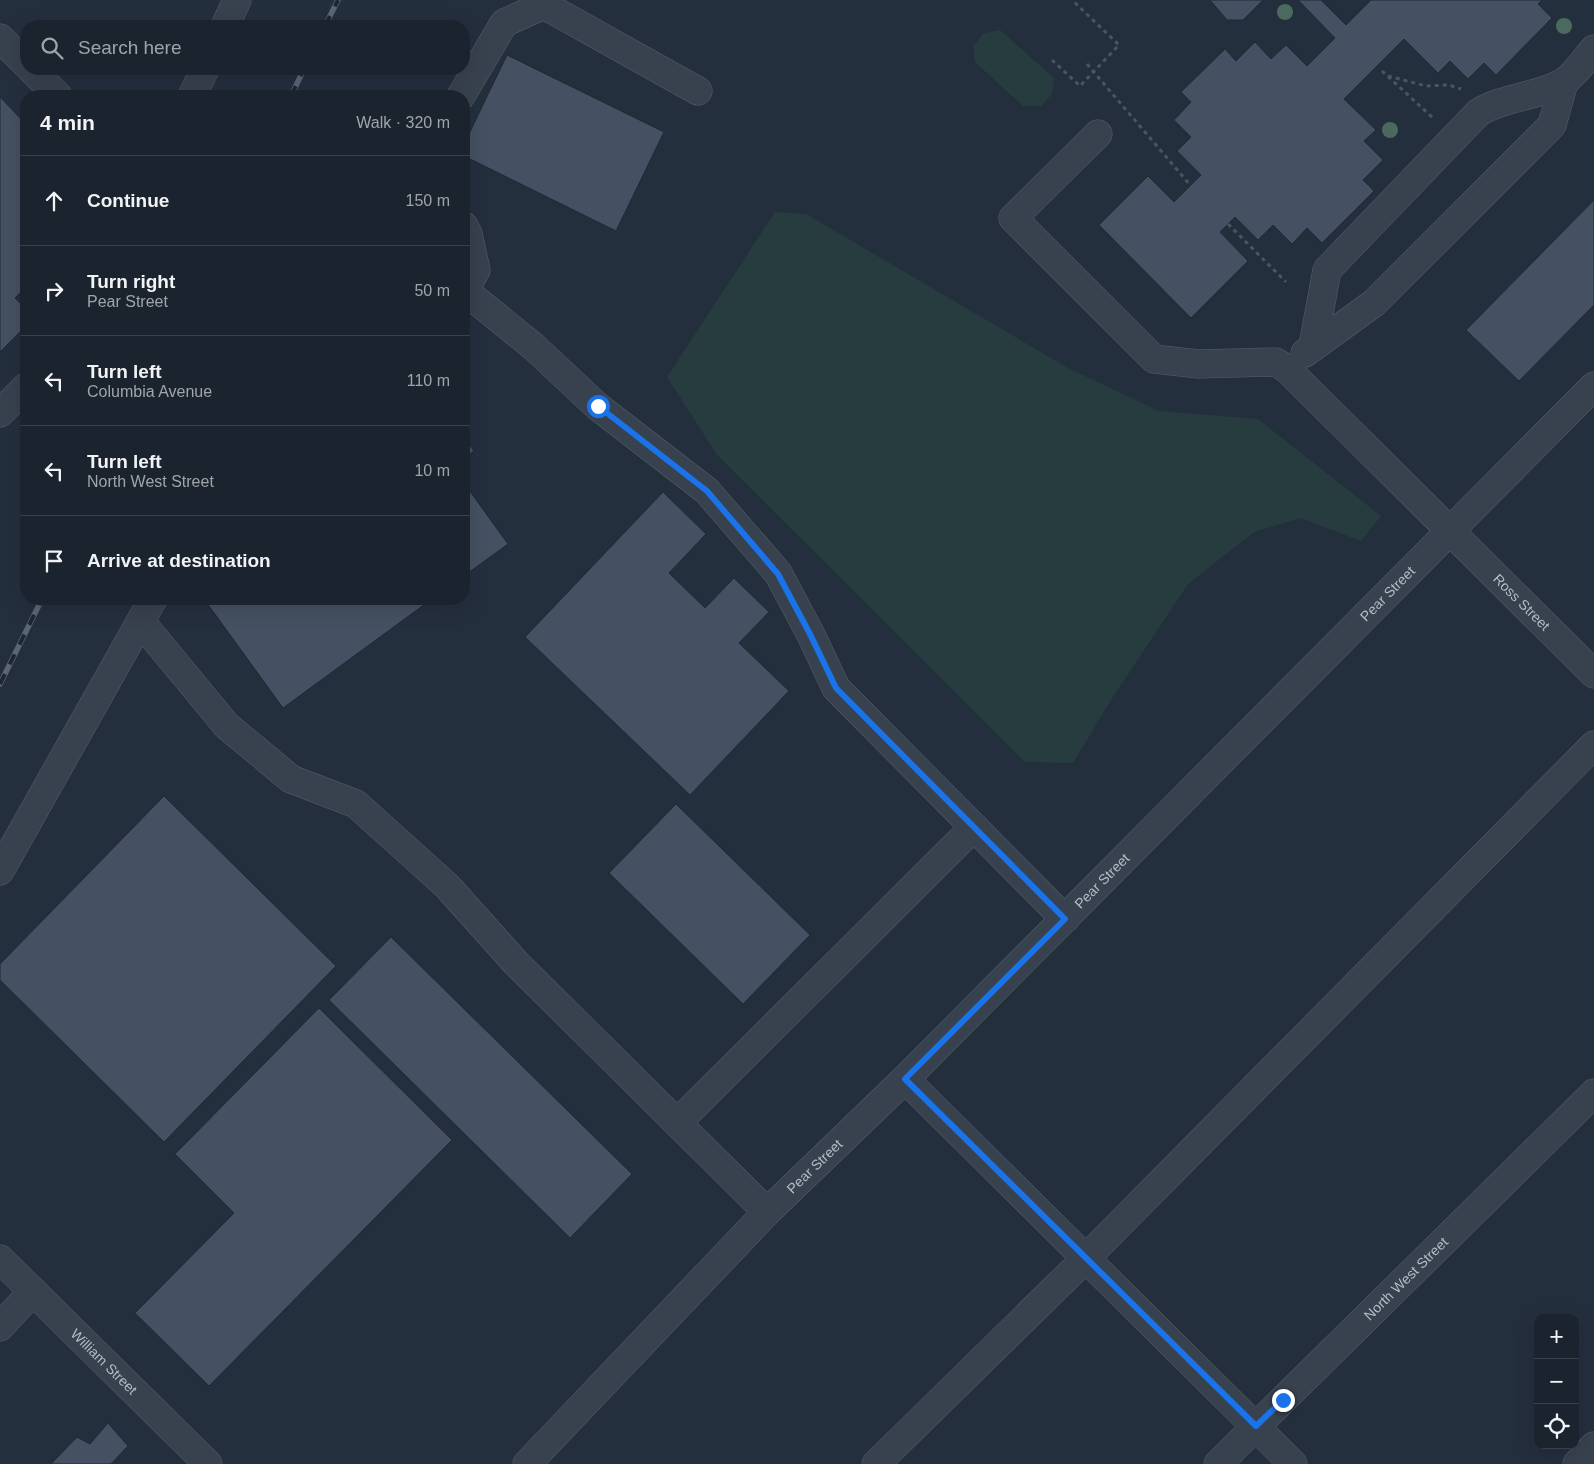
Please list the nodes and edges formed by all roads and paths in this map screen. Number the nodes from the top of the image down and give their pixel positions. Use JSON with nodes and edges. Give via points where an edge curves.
{"nodes":[{"id":1,"x":237,"y":0,"type":"edge"},
{"id":2,"x":1072,"y":0,"type":"edge"},
{"id":3,"x":228,"y":20,"type":"edge"},
{"id":4,"x":0,"y":38,"type":"edge"},
{"id":5,"x":1594,"y":49,"type":"edge"},
{"id":6,"x":20,"y":58,"type":"edge"},
{"id":7,"x":1052,"y":60,"type":"dead end"},
{"id":8,"x":1087,"y":64,"type":"dead end"},
{"id":9,"x":1382,"y":71,"type":"dead end"},
{"id":10,"x":1094,"y":72,"type":"junction"},
{"id":11,"x":37,"y":75,"type":"edge"},
{"id":12,"x":202,"y":75,"type":"edge"},
{"id":13,"x":1388,"y":76,"type":"junction"},
{"id":14,"x":1564,"y":82,"type":"junction"},
{"id":15,"x":52,"y":90,"type":"edge"},
{"id":16,"x":195,"y":90,"type":"edge"},
{"id":17,"x":465,"y":90,"type":"edge"},
{"id":18,"x":1466,"y":90,"type":"dead end"},
{"id":19,"x":698,"y":91,"type":"dead end"},
{"id":20,"x":1435,"y":120,"type":"dead end"},
{"id":21,"x":1098,"y":134,"type":"dead end"},
{"id":22,"x":1191,"y":186,"type":"dead end"},
{"id":23,"x":1228,"y":224,"type":"dead end"},
{"id":24,"x":470,"y":243,"type":"edge"},
{"id":25,"x":470,"y":280,"type":"edge"},
{"id":26,"x":1286,"y":282,"type":"dead end"},
{"id":27,"x":470,"y":296,"type":"edge"},
{"id":28,"x":1313,"y":346,"type":"junction"},
{"id":29,"x":1287,"y":369,"type":"junction"},
{"id":30,"x":1594,"y":386,"type":"edge"},
{"id":31,"x":20,"y":393,"type":"edge"},
{"id":32,"x":0,"y":413,"type":"edge"},
{"id":33,"x":1449,"y":531,"type":"junction"},
{"id":34,"x":147,"y":610,"type":"edge"},
{"id":35,"x":1594,"y":674,"type":"edge"},
{"id":36,"x":1594,"y":745,"type":"edge"},
{"id":37,"x":974,"y":827,"type":"junction"},
{"id":38,"x":0,"y":871,"type":"edge"},
{"id":39,"x":1065,"y":919,"type":"junction"},
{"id":40,"x":905,"y":1079,"type":"junction"},
{"id":41,"x":1594,"y":1093,"type":"edge"},
{"id":42,"x":677,"y":1123,"type":"junction"},
{"id":43,"x":767,"y":1212,"type":"junction"},
{"id":44,"x":1086,"y":1258,"type":"junction"},
{"id":45,"x":0,"y":1259,"type":"edge"},
{"id":46,"x":33,"y":1291,"type":"junction"},
{"id":47,"x":0,"y":1326,"type":"edge"},
{"id":48,"x":1256,"y":1426,"type":"junction"},
{"id":49,"x":1594,"y":1446,"type":"edge"},
{"id":50,"x":208,"y":1464,"type":"edge"},
{"id":51,"x":527,"y":1464,"type":"edge"},
{"id":52,"x":876,"y":1464,"type":"edge"},
{"id":53,"x":1218,"y":1464,"type":"edge"},
{"id":54,"x":1294,"y":1464,"type":"edge"},
{"id":55,"x":1577,"y":1464,"type":"edge"}],
"edges":[{"from":1,"to":3,"type":"street"},
{"from":2,"to":10,"type":"path","via":[[1119,45]]},
{"from":4,"to":6,"type":"street"},
{"from":5,"to":14,"type":"street"},
{"from":7,"to":10,"type":"path","via":[[1080,86]]},
{"from":8,"to":10,"type":"path"},
{"from":9,"to":13,"type":"path"},
{"from":10,"to":22,"type":"path"},
{"from":11,"to":15,"type":"street"},
{"from":12,"to":16,"type":"street"},
{"from":13,"to":18,"type":"path","via":[[1426,86]]},
{"from":13,"to":20,"type":"path"},
{"from":14,"to":28,"type":"street","via":[[1552,125],[1374,303]]},
{"from":14,"to":28,"type":"street","via":[[1539,93],[1488,106],[1478,113],[1334,262],[1327,270]]},
{"from":17,"to":19,"type":"street","via":[[504,23],[544,5]]},
{"from":21,"to":29,"type":"street","via":[[1013,218],[1154,359],[1199,364],[1276,362]]},
{"from":23,"to":26,"type":"path"},
{"from":24,"to":25,"type":"street","via":[[476,270]]},
{"from":27,"to":37,"type":"street","via":[[534,346],[598,406],[707,491],[778,574],[836,688]]},
{"from":28,"to":29,"type":"street"},
{"from":29,"to":33,"type":"street","name":"Ross Street"},
{"from":30,"to":33,"type":"street","name":"Pear Street"},
{"from":31,"to":32,"type":"street"},
{"from":33,"to":35,"type":"street","name":"Ross Street"},
{"from":33,"to":39,"type":"street","name":"Pear Street"},
{"from":34,"to":38,"type":"street"},
{"from":34,"to":42,"type":"street","via":[[227,726],[291,780],[356,804],[447,886],[516,964]]},
{"from":36,"to":44,"type":"street"},
{"from":37,"to":39,"type":"street"},
{"from":37,"to":42,"type":"street"},
{"from":39,"to":40,"type":"street","name":"Pear Street"},
{"from":40,"to":43,"type":"street","name":"Pear Street"},
{"from":40,"to":44,"type":"street"},
{"from":41,"to":48,"type":"street","name":"North West Street"},
{"from":42,"to":43,"type":"street"},
{"from":43,"to":51,"type":"street","name":"Pear Street"},
{"from":44,"to":48,"type":"street"},
{"from":44,"to":52,"type":"street"},
{"from":45,"to":46,"type":"street","name":"William Street"},
{"from":46,"to":47,"type":"street"},
{"from":46,"to":50,"type":"street","name":"William Street"},
{"from":48,"to":53,"type":"street","name":"North West Street"},
{"from":48,"to":54,"type":"street"},
{"from":49,"to":55,"type":"street"}]}
